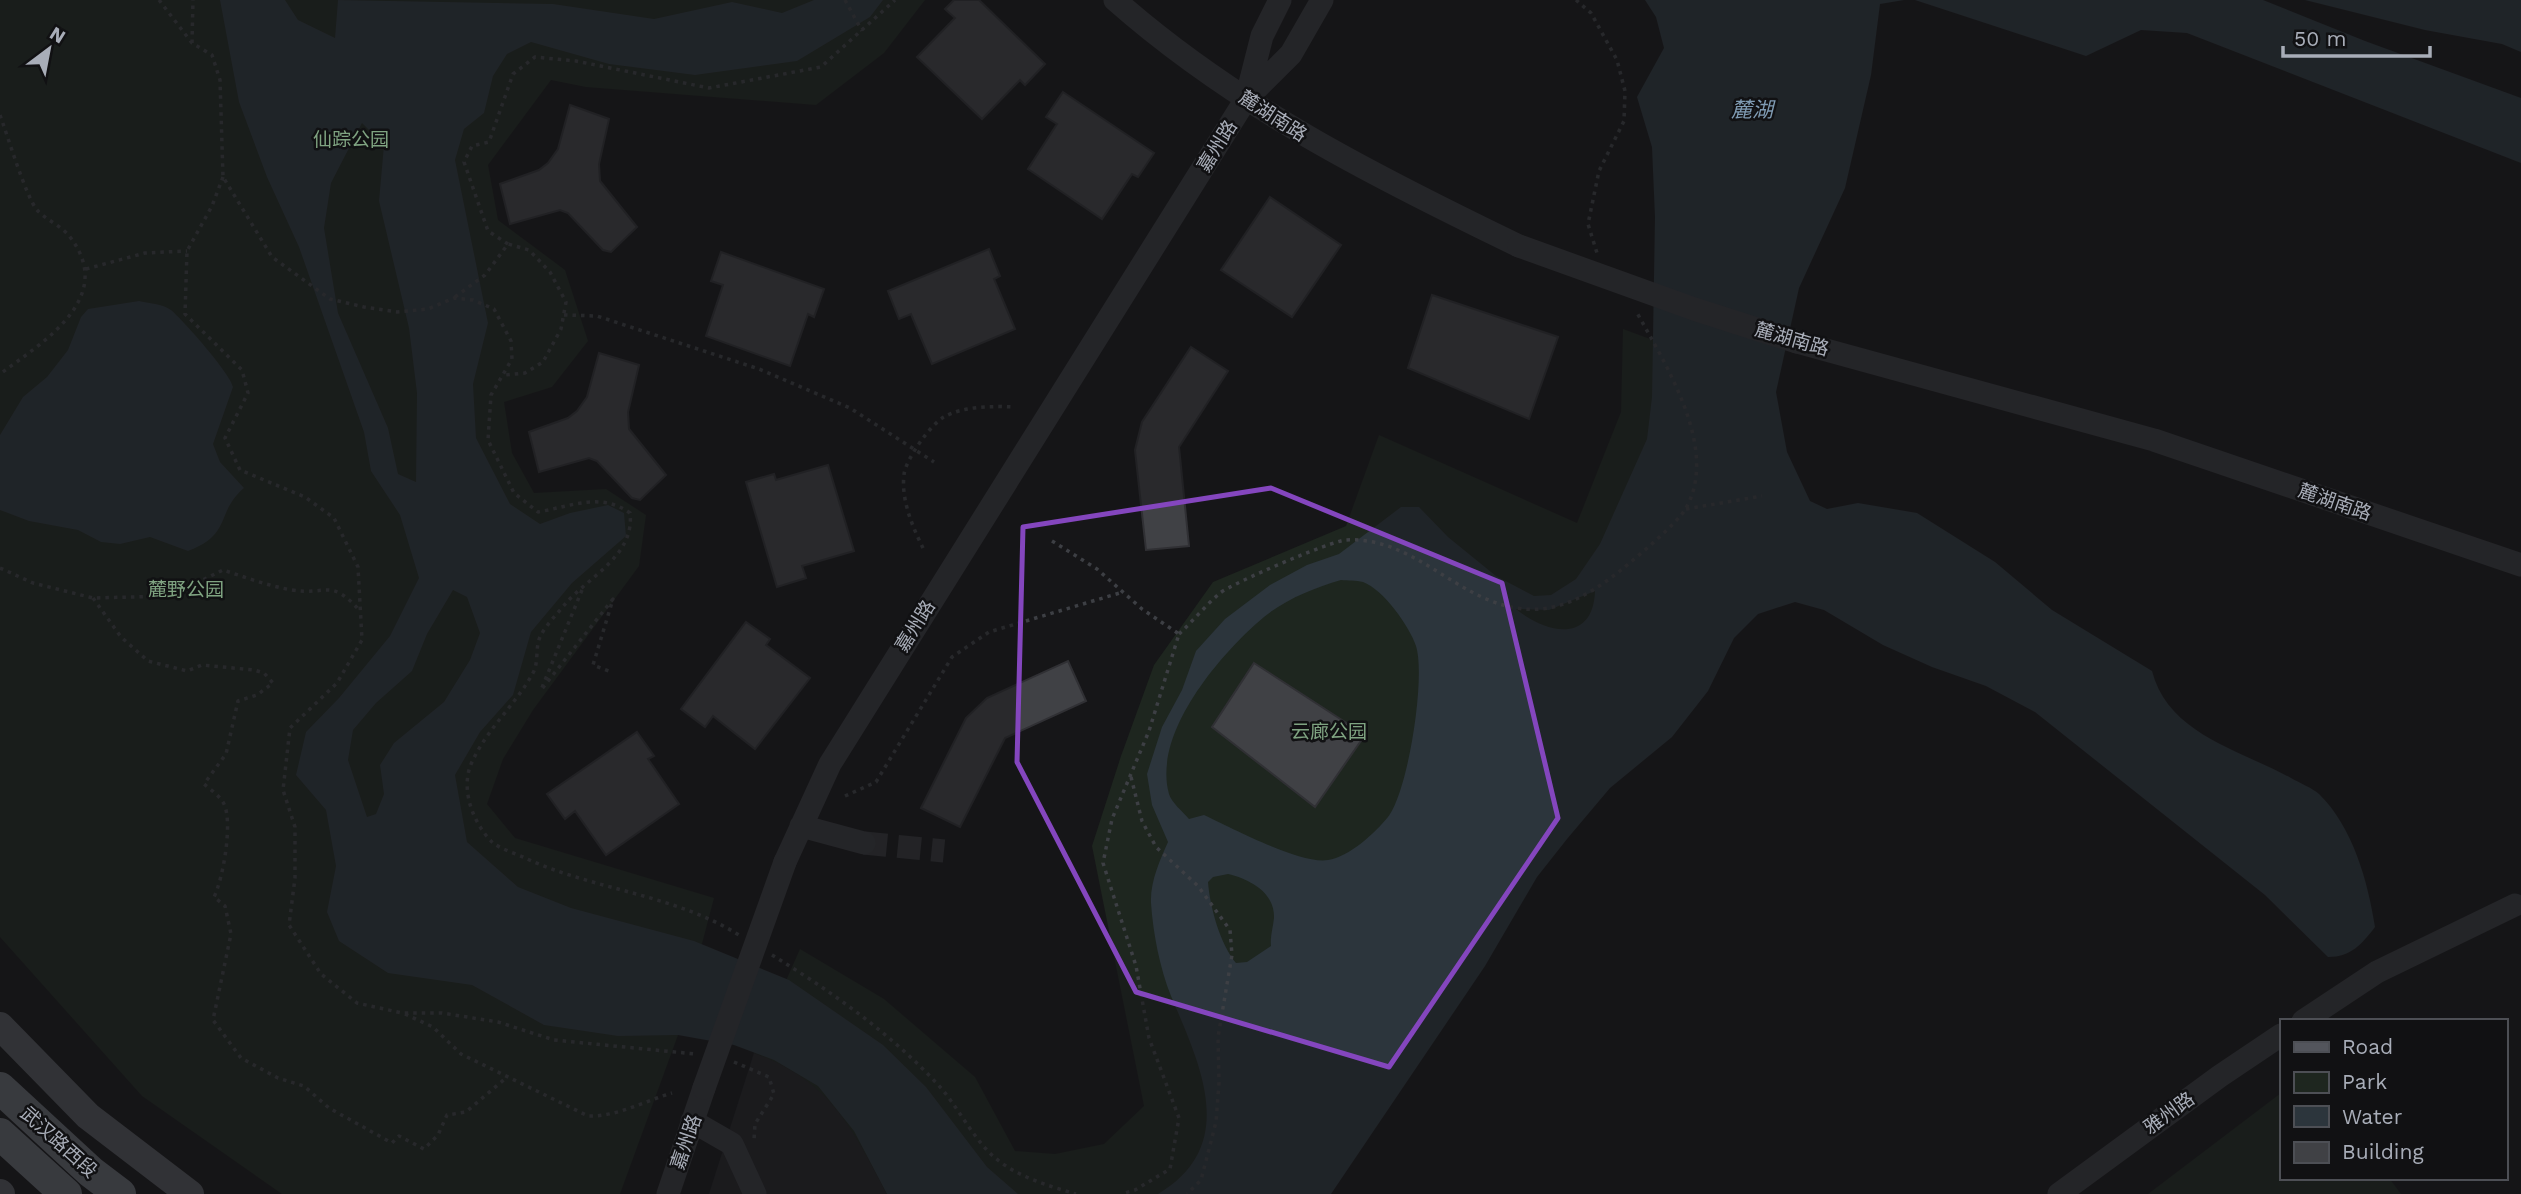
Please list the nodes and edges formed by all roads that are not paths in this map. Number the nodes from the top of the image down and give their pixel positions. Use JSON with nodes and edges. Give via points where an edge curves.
{"nodes":[{"id":1,"x":1115,"y":0,"type":"edge"},
{"id":2,"x":1280,"y":0,"type":"edge"},
{"id":3,"x":1322,"y":0,"type":"edge"},
{"id":4,"x":1246,"y":99,"type":"junction"},
{"id":5,"x":2521,"y":565,"type":"edge"},
{"id":6,"x":801,"y":826,"type":"junction"},
{"id":7,"x":864,"y":843,"type":"tunnel mouth"},
{"id":8,"x":2515,"y":905,"type":"dead end"},
{"id":9,"x":2306,"y":1019,"type":"edge"},
{"id":10,"x":0,"y":1026,"type":"edge"},
{"id":11,"x":2280,"y":1036,"type":"edge"},
{"id":12,"x":0,"y":1088,"type":"edge"},
{"id":13,"x":692,"y":1121,"type":"junction"},
{"id":14,"x":0,"y":1134,"type":"edge"},
{"id":15,"x":754,"y":1189,"type":"edge"},
{"id":16,"x":66,"y":1194,"type":"edge"},
{"id":17,"x":120,"y":1194,"type":"edge"},
{"id":18,"x":190,"y":1194,"type":"edge"},
{"id":19,"x":668,"y":1194,"type":"edge"},
{"id":20,"x":2059,"y":1194,"type":"edge"}],
"edges":[{"from":1,"to":4,"type":"street","name":"麓湖南路"},
{"from":2,"to":4,"type":"street","name":"嘉州路","via":[[1262,36]]},
{"from":3,"to":4,"type":"street","name":"嘉州路","via":[[1291,54]]},
{"from":4,"to":5,"type":"street","name":"麓湖南路","bridge":true,"via":[[1396,186],[1519,246],[1797,341],[2154,440]]},
{"from":4,"to":6,"type":"street","name":"嘉州路","via":[[910,632],[830,764]]},
{"from":6,"to":7,"type":"street"},
{"from":6,"to":13,"type":"street","name":"嘉州路","bridge":true},
{"from":8,"to":9,"type":"street","via":[[2377,972]]},
{"from":10,"to":18,"type":"main road","via":[[88,1116]]},
{"from":11,"to":20,"type":"street","name":"雅州路"},
{"from":12,"to":17,"type":"highway","name":"武汉路西段"},
{"from":13,"to":15,"type":"street","via":[[732,1144]]},
{"from":13,"to":19,"type":"street","name":"嘉州路"},
{"from":14,"to":16,"type":"highway","name":"武汉路西段"}]}
